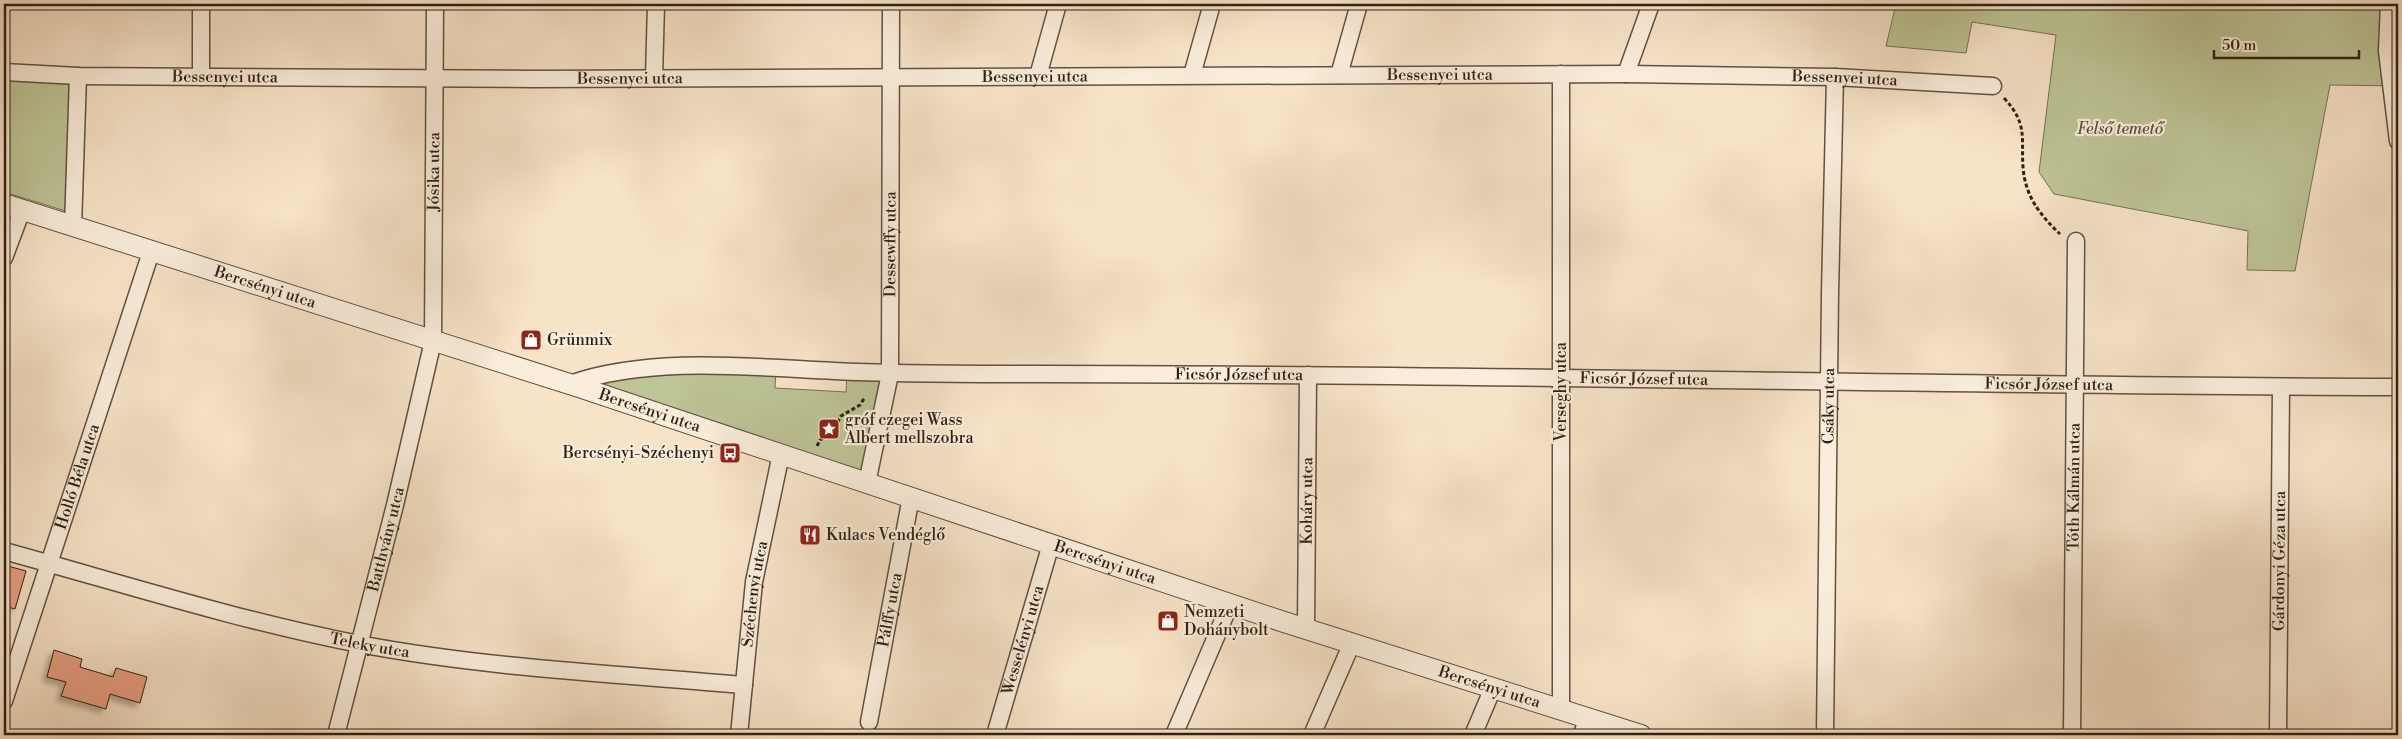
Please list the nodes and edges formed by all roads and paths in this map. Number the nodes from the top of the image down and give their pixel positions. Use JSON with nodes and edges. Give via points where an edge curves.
{"nodes":[{"id":1,"x":201,"y":4,"type":"edge"},
{"id":2,"x":435,"y":4,"type":"edge"},
{"id":3,"x":656,"y":4,"type":"edge"},
{"id":4,"x":891,"y":4,"type":"edge"},
{"id":5,"x":1058,"y":4,"type":"edge"},
{"id":6,"x":1212,"y":4,"type":"edge"},
{"id":7,"x":1359,"y":4,"type":"edge"},
{"id":8,"x":1651,"y":4,"type":"edge"},
{"id":9,"x":2389,"y":4,"type":"edge"},
{"id":10,"x":2392,"y":51,"type":"edge"},
{"id":11,"x":4,"y":72,"type":"edge"},
{"id":12,"x":1561,"y":74,"type":"junction"},
{"id":13,"x":1626,"y":74,"type":"junction"},
{"id":14,"x":1192,"y":75,"type":"junction"},
{"id":15,"x":1339,"y":75,"type":"junction"},
{"id":16,"x":78,"y":76,"type":"junction"},
{"id":17,"x":890,"y":76,"type":"junction"},
{"id":18,"x":1038,"y":76,"type":"junction"},
{"id":19,"x":201,"y":77,"type":"junction"},
{"id":20,"x":1836,"y":77,"type":"junction"},
{"id":21,"x":436,"y":78,"type":"junction"},
{"id":22,"x":654,"y":78,"type":"junction"},
{"id":23,"x":1993,"y":86,"type":"joint"},
{"id":24,"x":2398,"y":141,"type":"edge"},
{"id":25,"x":13,"y":207,"type":"edge"},
{"id":26,"x":73,"y":227,"type":"junction"},
{"id":27,"x":2076,"y":241,"type":"joint"},
{"id":28,"x":152,"y":252,"type":"junction"},
{"id":29,"x":4,"y":258,"type":"edge"},
{"id":30,"x":433,"y":340,"type":"junction"},
{"id":31,"x":873,"y":373,"type":"junction"},
{"id":32,"x":890,"y":374,"type":"junction"},
{"id":33,"x":1308,"y":375,"type":"junction"},
{"id":34,"x":1561,"y":377,"type":"junction"},
{"id":35,"x":1830,"y":383,"type":"junction"},
{"id":36,"x":570,"y":384,"type":"junction"},
{"id":37,"x":2075,"y":384,"type":"junction"},
{"id":38,"x":2281,"y":387,"type":"junction"},
{"id":39,"x":2398,"y":387,"type":"edge"},
{"id":40,"x":781,"y":454,"type":"junction"},
{"id":41,"x":811,"y":464,"type":"junction"},
{"id":42,"x":867,"y":483,"type":"junction"},
{"id":43,"x":910,"y":497,"type":"junction"},
{"id":44,"x":1051,"y":544,"type":"junction"},
{"id":45,"x":4,"y":551,"type":"edge"},
{"id":46,"x":48,"y":563,"type":"junction"},
{"id":47,"x":1230,"y":604,"type":"junction"},
{"id":48,"x":1306,"y":628,"type":"junction"},
{"id":49,"x":1352,"y":643,"type":"junction"},
{"id":50,"x":359,"y":644,"type":"junction"},
{"id":51,"x":744,"y":685,"type":"junction"},
{"id":52,"x":1493,"y":688,"type":"junction"},
{"id":53,"x":4,"y":700,"type":"edge"},
{"id":54,"x":1561,"y":710,"type":"junction"},
{"id":55,"x":869,"y":722,"type":"dead end"},
{"id":56,"x":1584,"y":727,"type":"edge"},
{"id":57,"x":336,"y":735,"type":"edge"},
{"id":58,"x":739,"y":735,"type":"edge"},
{"id":59,"x":995,"y":735,"type":"edge"},
{"id":60,"x":1174,"y":735,"type":"edge"},
{"id":61,"x":1312,"y":735,"type":"edge"},
{"id":62,"x":1473,"y":735,"type":"edge"},
{"id":63,"x":1641,"y":735,"type":"edge"},
{"id":64,"x":1825,"y":735,"type":"edge"},
{"id":65,"x":2072,"y":735,"type":"edge"},
{"id":66,"x":2278,"y":735,"type":"edge"}],
"edges":[{"from":1,"to":19,"type":"street"},
{"from":2,"to":21,"type":"street","name":"Jósika utca"},
{"from":3,"to":22,"type":"street"},
{"from":4,"to":17,"type":"street","name":"Dessewffy utca"},
{"from":5,"to":18,"type":"street"},
{"from":6,"to":14,"type":"street"},
{"from":7,"to":15,"type":"street"},
{"from":8,"to":13,"type":"street"},
{"from":9,"to":10,"type":"street"},
{"from":10,"to":24,"type":"street"},
{"from":11,"to":16,"type":"street","name":"Bessenyei utca"},
{"from":12,"to":13,"type":"street","name":"Bessenyei utca"},
{"from":12,"to":15,"type":"street","name":"Bessenyei utca"},
{"from":12,"to":34,"type":"street","name":"Verseghy utca"},
{"from":13,"to":20,"type":"street","name":"Bessenyei utca"},
{"from":14,"to":15,"type":"street","name":"Bessenyei utca"},
{"from":14,"to":18,"type":"street","name":"Bessenyei utca"},
{"from":16,"to":19,"type":"street","name":"Bessenyei utca"},
{"from":16,"to":26,"type":"street"},
{"from":17,"to":18,"type":"street","name":"Bessenyei utca"},
{"from":17,"to":22,"type":"street","name":"Bessenyei utca"},
{"from":17,"to":32,"type":"street","name":"Dessewffy utca"},
{"from":19,"to":21,"type":"street","name":"Bessenyei utca"},
{"from":20,"to":23,"type":"street","name":"Bessenyei utca"},
{"from":20,"to":35,"type":"street","name":"Csáky utca"},
{"from":21,"to":22,"type":"street","name":"Bessenyei utca"},
{"from":21,"to":30,"type":"street","name":"Jósika utca"},
{"from":23,"to":27,"type":"path","via":[[2019,120],[2024,137],[2023,167],[2032,201],[2042,217],[2061,236]]},
{"from":25,"to":26,"type":"street","name":"Bercsényi utca"},
{"from":25,"to":29,"type":"street"},
{"from":26,"to":28,"type":"street","name":"Bercsényi utca"},
{"from":27,"to":37,"type":"street","name":"Tóth Kálmán utca"},
{"from":28,"to":30,"type":"street","name":"Bercsényi utca"},
{"from":28,"to":46,"type":"street","name":"Holló Béla utca"},
{"from":30,"to":36,"type":"street","name":"Bercsényi utca"},
{"from":30,"to":50,"type":"street","name":"Batthyány utca"},
{"from":31,"to":32,"type":"street","name":"Bercsényi utca"},
{"from":31,"to":36,"type":"street","name":"Bercsényi utca","via":[[706,365],[614,372]]},
{"from":31,"to":41,"type":"path","via":[[864,401],[841,416],[832,433],[820,440]]},
{"from":32,"to":33,"type":"street","name":"Ficsór József utca"},
{"from":32,"to":42,"type":"street","name":"Dessewffy utca"},
{"from":33,"to":34,"type":"street","name":"Ficsór József utca"},
{"from":33,"to":48,"type":"street","name":"Koháry utca"},
{"from":34,"to":35,"type":"street","name":"Ficsór József utca"},
{"from":34,"to":54,"type":"street","name":"Verseghy utca"},
{"from":35,"to":37,"type":"street","name":"Ficsór József utca"},
{"from":35,"to":64,"type":"street","name":"Csáky utca"},
{"from":36,"to":40,"type":"street","name":"Bercsényi utca"},
{"from":37,"to":38,"type":"street","name":"Ficsór József utca"},
{"from":37,"to":65,"type":"street","name":"Tóth Kálmán utca"},
{"from":38,"to":39,"type":"street","name":"Ficsór József utca"},
{"from":38,"to":66,"type":"street","name":"Gárdonyi Géza utca"},
{"from":40,"to":41,"type":"street","name":"Bercsényi utca"},
{"from":40,"to":51,"type":"street","name":"Széchenyi utca","via":[[754,582]]},
{"from":41,"to":42,"type":"street","name":"Bercsényi utca"},
{"from":42,"to":43,"type":"street","name":"Bercsényi utca"},
{"from":43,"to":44,"type":"street","name":"Bercsényi utca"},
{"from":43,"to":55,"type":"street","name":"Pálffy utca"},
{"from":44,"to":47,"type":"street","name":"Bercsényi utca"},
{"from":44,"to":59,"type":"street","name":"Wesselényi utca"},
{"from":45,"to":46,"type":"street","name":"Teleky utca"},
{"from":46,"to":50,"type":"street","name":"Teleky utca","via":[[214,609]]},
{"from":46,"to":53,"type":"street","name":"Holló Béla utca"},
{"from":47,"to":48,"type":"street","name":"Bercsényi utca"},
{"from":47,"to":60,"type":"street"},
{"from":48,"to":49,"type":"street","name":"Bercsényi utca"},
{"from":49,"to":52,"type":"street","name":"Bercsényi utca"},
{"from":49,"to":61,"type":"street"},
{"from":50,"to":51,"type":"street","name":"Teleky utca","via":[[477,661]]},
{"from":50,"to":57,"type":"street","name":"Batthyány utca"},
{"from":51,"to":58,"type":"street","name":"Széchenyi utca"},
{"from":52,"to":54,"type":"street","name":"Bercsényi utca"},
{"from":52,"to":62,"type":"street"},
{"from":54,"to":56,"type":"street","name":"Bercsényi utca"},
{"from":56,"to":63,"type":"street","name":"Bercsényi utca"}]}
